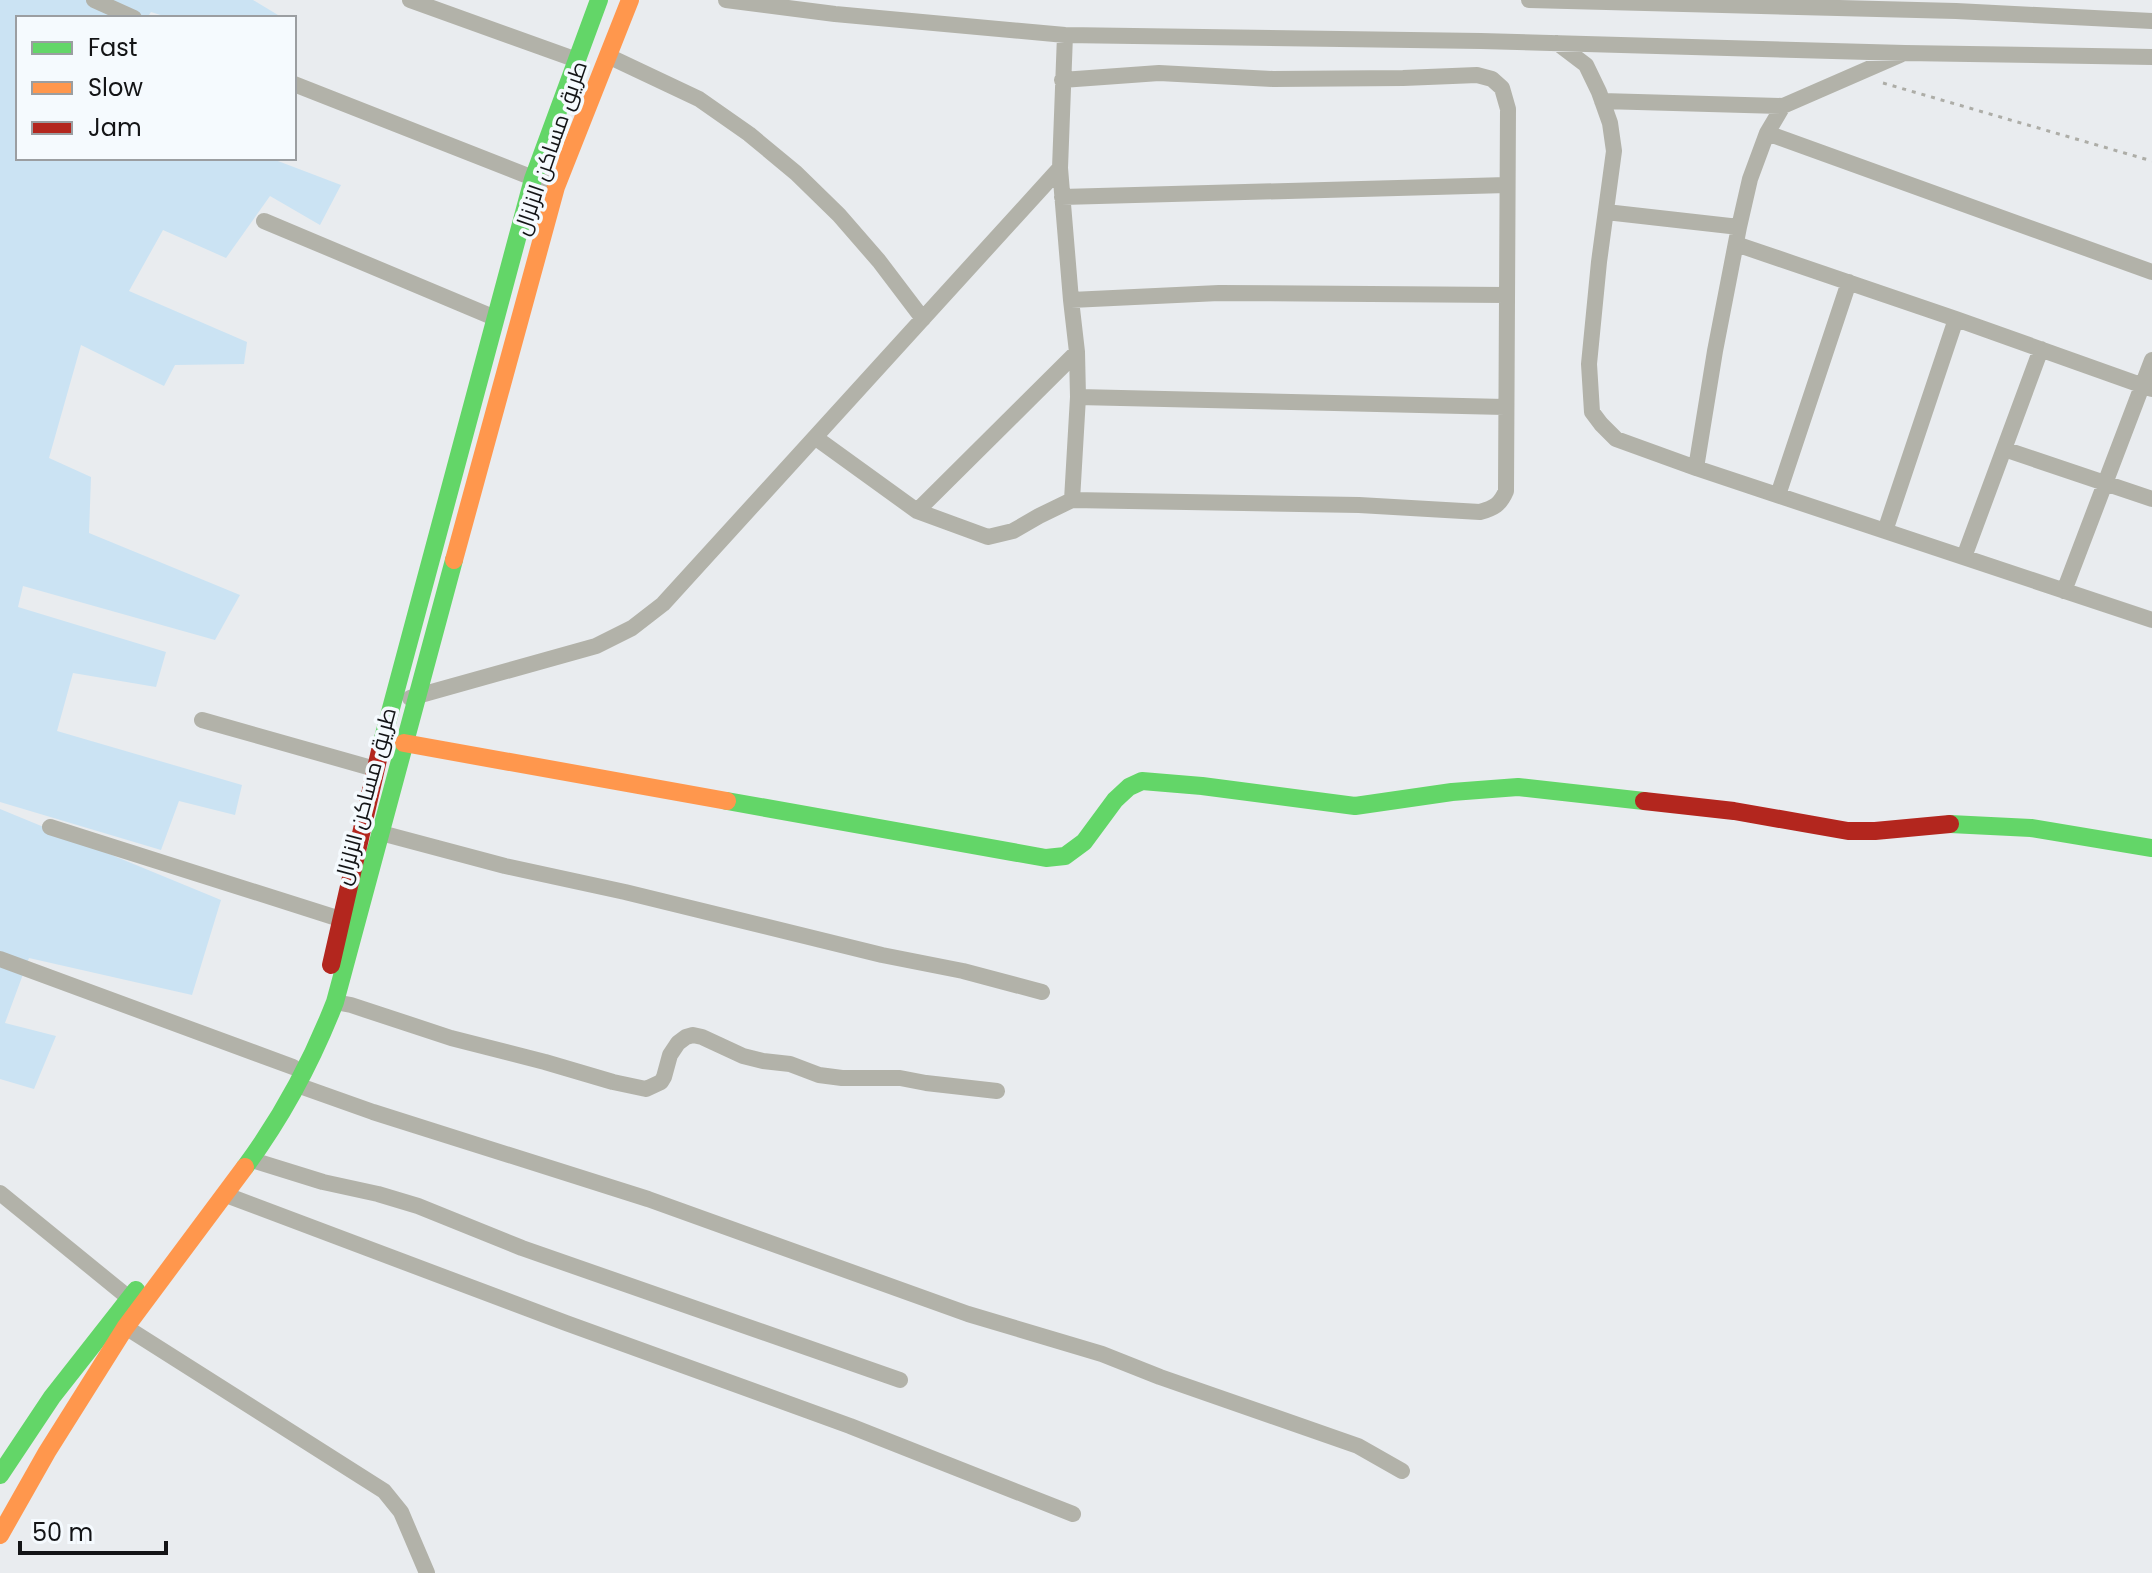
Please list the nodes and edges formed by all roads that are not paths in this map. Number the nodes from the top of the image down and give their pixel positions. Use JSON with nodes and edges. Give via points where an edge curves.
{"nodes":[{"id":1,"x":94,"y":0,"type":"edge"},
{"id":2,"x":410,"y":0,"type":"edge"},
{"id":3,"x":598,"y":0,"type":"edge"},
{"id":4,"x":630,"y":0,"type":"edge"},
{"id":5,"x":730,"y":0,"type":"edge"},
{"id":6,"x":1529,"y":0,"type":"edge"},
{"id":7,"x":130,"y":16,"type":"edge"},
{"id":8,"x":2152,"y":21,"type":"edge"},
{"id":9,"x":1065,"y":35,"type":"junction"},
{"id":10,"x":1557,"y":43,"type":"junction"},
{"id":11,"x":1905,"y":53,"type":"junction"},
{"id":12,"x":608,"y":56,"type":"junction"},
{"id":13,"x":2152,"y":57,"type":"edge"},
{"id":14,"x":577,"y":60,"type":"junction"},
{"id":15,"x":1062,"y":80,"type":"junction"},
{"id":16,"x":296,"y":85,"type":"edge"},
{"id":17,"x":1602,"y":101,"type":"junction"},
{"id":18,"x":1783,"y":106,"type":"junction"},
{"id":19,"x":1767,"y":133,"type":"junction"},
{"id":20,"x":1060,"y":168,"type":"junction"},
{"id":21,"x":533,"y":179,"type":"junction"},
{"id":22,"x":1507,"y":185,"type":"junction"},
{"id":23,"x":556,"y":187,"type":"junction"},
{"id":24,"x":1062,"y":197,"type":"junction"},
{"id":25,"x":1606,"y":212,"type":"junction"},
{"id":26,"x":264,"y":221,"type":"dead end"},
{"id":27,"x":1739,"y":227,"type":"junction"},
{"id":28,"x":1736,"y":244,"type":"junction"},
{"id":29,"x":2152,"y":272,"type":"edge"},
{"id":30,"x":1849,"y":282,"type":"junction"},
{"id":31,"x":1506,"y":295,"type":"junction"},
{"id":32,"x":1071,"y":300,"type":"junction"},
{"id":33,"x":495,"y":318,"type":"junction"},
{"id":34,"x":923,"y":319,"type":"junction"},
{"id":35,"x":1956,"y":319,"type":"junction"},
{"id":36,"x":2041,"y":349,"type":"junction"},
{"id":37,"x":1077,"y":352,"type":"junction"},
{"id":38,"x":2152,"y":360,"type":"edge"},
{"id":39,"x":2146,"y":387,"type":"edge"},
{"id":40,"x":1078,"y":397,"type":"junction"},
{"id":41,"x":1505,"y":407,"type":"junction"},
{"id":42,"x":816,"y":438,"type":"junction"},
{"id":43,"x":2004,"y":449,"type":"junction"},
{"id":44,"x":1696,"y":468,"type":"junction"},
{"id":45,"x":2105,"y":483,"type":"junction"},
{"id":46,"x":1778,"y":495,"type":"junction"},
{"id":47,"x":2152,"y":499,"type":"edge"},
{"id":48,"x":1072,"y":500,"type":"junction"},
{"id":49,"x":917,"y":511,"type":"junction"},
{"id":50,"x":1885,"y":531,"type":"junction"},
{"id":51,"x":1964,"y":557,"type":"junction"},
{"id":52,"x":2064,"y":591,"type":"junction"},
{"id":53,"x":2152,"y":620,"type":"edge"},
{"id":54,"x":416,"y":697,"type":"junction"},
{"id":55,"x":392,"y":703,"type":"junction"},
{"id":56,"x":202,"y":720,"type":"dead end"},
{"id":57,"x":404,"y":743,"type":"junction"},
{"id":58,"x":375,"y":769,"type":"junction"},
{"id":59,"x":50,"y":827,"type":"dead end"},
{"id":60,"x":381,"y":833,"type":"junction"},
{"id":61,"x":2152,"y":848,"type":"edge"},
{"id":62,"x":340,"y":919,"type":"junction"},
{"id":63,"x":0,"y":959,"type":"edge"},
{"id":64,"x":1042,"y":992,"type":"dead end"},
{"id":65,"x":335,"y":1002,"type":"junction"},
{"id":66,"x":295,"y":1076,"type":"junction"},
{"id":67,"x":997,"y":1091,"type":"dead end"},
{"id":68,"x":252,"y":1160,"type":"junction"},
{"id":69,"x":0,"y":1193,"type":"edge"},
{"id":70,"x":226,"y":1195,"type":"junction"},
{"id":71,"x":129,"y":1298,"type":"junction"},
{"id":72,"x":119,"y":1323,"type":"junction"},
{"id":73,"x":900,"y":1380,"type":"dead end"},
{"id":74,"x":23,"y":1438,"type":"junction"},
{"id":75,"x":47,"y":1452,"type":"junction"},
{"id":76,"x":1402,"y":1471,"type":"dead end"},
{"id":77,"x":0,"y":1475,"type":"edge"},
{"id":78,"x":1073,"y":1514,"type":"dead end"},
{"id":79,"x":0,"y":1535,"type":"edge"},
{"id":80,"x":427,"y":1573,"type":"edge"}],
"edges":[{"from":1,"to":7,"type":"street"},
{"from":2,"to":14,"type":"street"},
{"from":3,"to":14,"type":"street","name":"طريق مساكن الزلزال"},
{"from":4,"to":12,"type":"street","name":"طريق مساكن الزلزال"},
{"from":5,"to":9,"type":"street"},
{"from":6,"to":8,"type":"street"},
{"from":9,"to":10,"type":"street"},
{"from":9,"to":15,"type":"street"},
{"from":10,"to":11,"type":"street"},
{"from":10,"to":17,"type":"street","via":[[1586,65]]},
{"from":11,"to":13,"type":"street"},
{"from":11,"to":18,"type":"street"},
{"from":12,"to":23,"type":"street","name":"طريق مساكن الزلزال"},
{"from":12,"to":34,"type":"street","via":[[699,99],[784,163],[839,215]]},
{"from":14,"to":21,"type":"street","name":"طريق مساكن الزلزال"},
{"from":15,"to":20,"type":"street"},
{"from":15,"to":22,"type":"street","via":[[1159,73],[1273,79],[1482,76],[1502,88],[1508,109]]},
{"from":16,"to":21,"type":"street"},
{"from":17,"to":18,"type":"street"},
{"from":17,"to":25,"type":"street","via":[[1614,151]]},
{"from":18,"to":19,"type":"street"},
{"from":19,"to":27,"type":"street"},
{"from":19,"to":29,"type":"street"},
{"from":20,"to":24,"type":"street"},
{"from":20,"to":34,"type":"street"},
{"from":21,"to":23,"type":"street"},
{"from":21,"to":33,"type":"street","name":"طريق مساكن الزلزال"},
{"from":22,"to":24,"type":"street"},
{"from":22,"to":31,"type":"street"},
{"from":23,"to":54,"type":"street","name":"طريق مساكن الزلزال"},
{"from":24,"to":32,"type":"street"},
{"from":25,"to":27,"type":"street"},
{"from":25,"to":44,"type":"street","via":[[1589,364],[1592,412],[1616,439]]},
{"from":26,"to":33,"type":"street"},
{"from":27,"to":28,"type":"street"},
{"from":28,"to":30,"type":"street"},
{"from":28,"to":44,"type":"street"},
{"from":30,"to":35,"type":"street"},
{"from":30,"to":46,"type":"street"},
{"from":31,"to":32,"type":"street","via":[[1219,293]]},
{"from":31,"to":41,"type":"street"},
{"from":32,"to":37,"type":"street"},
{"from":33,"to":55,"type":"street","name":"طريق مساكن الزلزال"},
{"from":34,"to":42,"type":"street"},
{"from":35,"to":36,"type":"street"},
{"from":35,"to":50,"type":"street"},
{"from":36,"to":39,"type":"street"},
{"from":36,"to":43,"type":"street"},
{"from":37,"to":40,"type":"street"},
{"from":37,"to":49,"type":"street"},
{"from":38,"to":39,"type":"street"},
{"from":39,"to":45,"type":"street"},
{"from":40,"to":41,"type":"street"},
{"from":40,"to":48,"type":"street"},
{"from":41,"to":48,"type":"street","via":[[1506,491],[1501,503],[1480,512]]},
{"from":42,"to":49,"type":"street"},
{"from":42,"to":54,"type":"street","via":[[663,604],[632,628],[596,646]]},
{"from":43,"to":45,"type":"street"},
{"from":43,"to":51,"type":"street"},
{"from":44,"to":46,"type":"street"},
{"from":45,"to":47,"type":"street"},
{"from":45,"to":52,"type":"street"},
{"from":46,"to":50,"type":"street"},
{"from":48,"to":49,"type":"street","via":[[1013,531],[988,537]]},
{"from":50,"to":51,"type":"street"},
{"from":51,"to":52,"type":"street"},
{"from":52,"to":53,"type":"street"},
{"from":54,"to":55,"type":"street"},
{"from":54,"to":57,"type":"street","name":"طريق مساكن الزلزال"},
{"from":55,"to":58,"type":"street","name":"طريق مساكن الزلزال"},
{"from":56,"to":58,"type":"street"},
{"from":57,"to":60,"type":"street","name":"طريق مساكن الزلزال"},
{"from":57,"to":61,"type":"street","via":[[1046,858],[1065,856],[1084,842],[1115,800],[1142,781],[1355,806],[1518,787],[1734,811],[1848,831],[1982,824]]},
{"from":58,"to":62,"type":"street","name":"طريق مساكن الزلزال"},
{"from":59,"to":62,"type":"street"},
{"from":60,"to":64,"type":"street"},
{"from":60,"to":65,"type":"street","name":"طريق مساكن الزلزال"},
{"from":62,"to":66,"type":"street","name":"طريق مساكن الزلزال","via":[[330,972]]},
{"from":63,"to":66,"type":"street"},
{"from":65,"to":66,"type":"street","name":"طريق مساكن الزلزال","via":[[317,1044]]},
{"from":65,"to":67,"type":"street","via":[[646,1089],[661,1082],[678,1043],[693,1035],[743,1056],[819,1075],[900,1078]]},
{"from":66,"to":68,"type":"street","name":"طريق مساكن الزلزال"},
{"from":66,"to":71,"type":"street","name":"طريق مساكن الزلزال","via":[[218,1188]]},
{"from":66,"to":76,"type":"street","via":[[373,1112],[648,1199],[968,1314],[1102,1354],[1358,1446]]},
{"from":68,"to":70,"type":"street","name":"طريق مساكن الزلزال"},
{"from":68,"to":73,"type":"street","via":[[418,1206],[522,1248]]},
{"from":69,"to":71,"type":"street"},
{"from":70,"to":72,"type":"street","name":"طريق مساكن الزلزال"},
{"from":70,"to":78,"type":"street"},
{"from":71,"to":72,"type":"street","name":"طريق مساكن الزلزال"},
{"from":72,"to":74,"type":"street","name":"طريق مساكن الزلزال","via":[[74,1367]]},
{"from":72,"to":75,"type":"street","name":"طريق مساكن الزلزال"},
{"from":72,"to":80,"type":"street","via":[[384,1491],[401,1512]]},
{"from":74,"to":75,"type":"street"},
{"from":74,"to":77,"type":"street","name":"طريق مساكن الزلزال"},
{"from":75,"to":79,"type":"street","name":"طريق مساكن الزلزال"}]}
